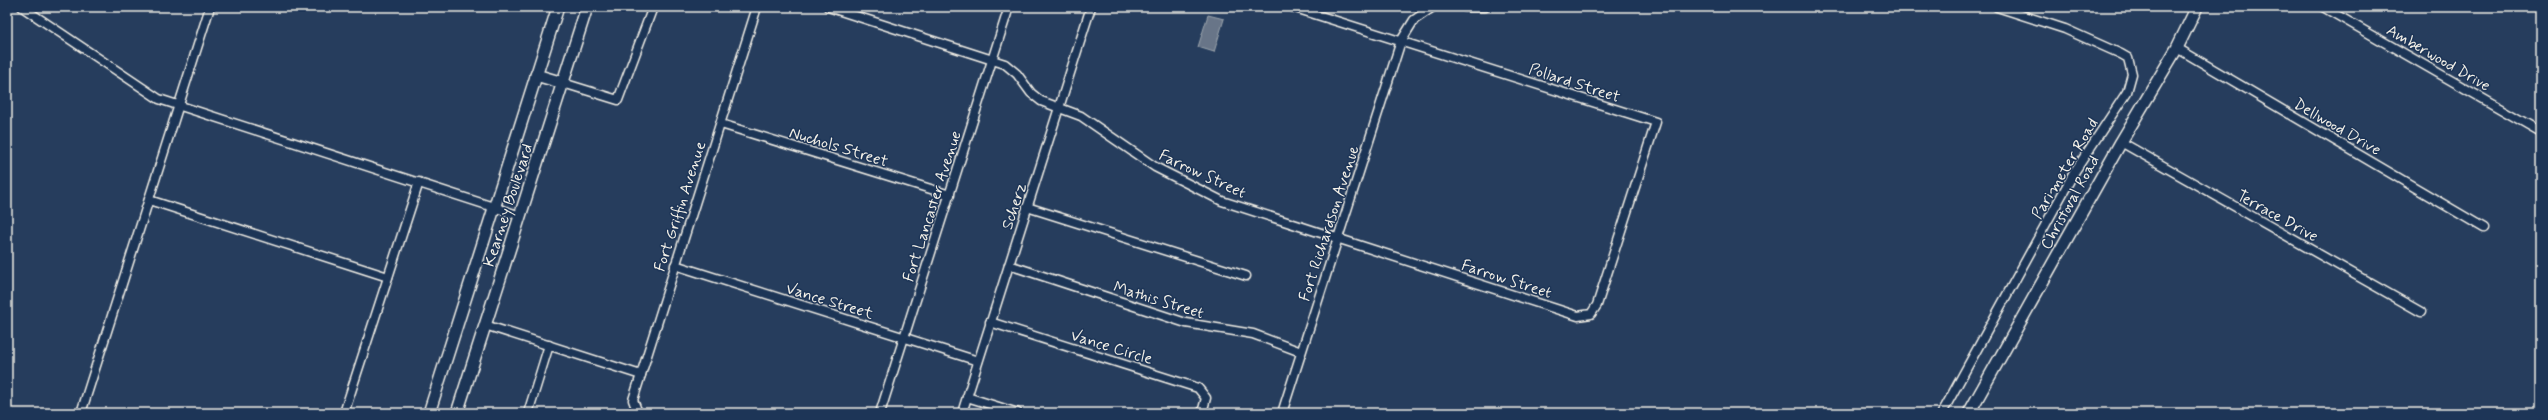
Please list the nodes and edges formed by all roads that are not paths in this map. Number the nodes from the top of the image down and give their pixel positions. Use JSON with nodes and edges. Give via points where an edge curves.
{"nodes":[{"id":1,"x":22,"y":7,"type":"edge"},
{"id":2,"x":210,"y":7,"type":"edge"},
{"id":3,"x":558,"y":7,"type":"edge"},
{"id":4,"x":587,"y":7,"type":"edge"},
{"id":5,"x":653,"y":7,"type":"edge"},
{"id":6,"x":757,"y":7,"type":"edge"},
{"id":7,"x":828,"y":7,"type":"edge"},
{"id":8,"x":1009,"y":7,"type":"edge"},
{"id":9,"x":1091,"y":7,"type":"edge"},
{"id":10,"x":1292,"y":7,"type":"edge"},
{"id":11,"x":1433,"y":7,"type":"edge"},
{"id":12,"x":1465,"y":7,"type":"edge"},
{"id":13,"x":1485,"y":7,"type":"edge"},
{"id":14,"x":1997,"y":7,"type":"edge"},
{"id":15,"x":2197,"y":7,"type":"edge"},
{"id":16,"x":2323,"y":7,"type":"edge"},
{"id":17,"x":1401,"y":41,"type":"junction"},
{"id":18,"x":2177,"y":48,"type":"junction"},
{"id":19,"x":992,"y":60,"type":"junction"},
{"id":20,"x":536,"y":75,"type":"junction"},
{"id":21,"x":563,"y":83,"type":"junction"},
{"id":22,"x":178,"y":106,"type":"junction"},
{"id":23,"x":1059,"y":108,"type":"junction"},
{"id":24,"x":721,"y":124,"type":"junction"},
{"id":25,"x":2541,"y":132,"type":"edge"},
{"id":26,"x":2121,"y":142,"type":"junction"},
{"id":27,"x":419,"y":182,"type":"junction"},
{"id":28,"x":950,"y":195,"type":"junction"},
{"id":29,"x":149,"y":200,"type":"junction"},
{"id":30,"x":493,"y":207,"type":"junction"},
{"id":31,"x":1027,"y":207,"type":"junction"},
{"id":32,"x":521,"y":216,"type":"junction"},
{"id":33,"x":2484,"y":228,"type":"dead end"},
{"id":34,"x":1338,"y":238,"type":"junction"},
{"id":35,"x":1009,"y":265,"type":"junction"},
{"id":36,"x":675,"y":266,"type":"junction"},
{"id":37,"x":1246,"y":276,"type":"dead end"},
{"id":38,"x":388,"y":277,"type":"junction"},
{"id":39,"x":2421,"y":312,"type":"dead end"},
{"id":40,"x":1591,"y":314,"type":"joint"},
{"id":41,"x":990,"y":322,"type":"junction"},
{"id":42,"x":485,"y":325,"type":"junction"},
{"id":43,"x":904,"y":338,"type":"junction"},
{"id":44,"x":549,"y":345,"type":"junction"},
{"id":45,"x":1301,"y":352,"type":"junction"},
{"id":46,"x":978,"y":361,"type":"junction"},
{"id":47,"x":641,"y":375,"type":"junction"},
{"id":48,"x":967,"y":397,"type":"junction"},
{"id":49,"x":81,"y":413,"type":"edge"},
{"id":50,"x":344,"y":413,"type":"edge"},
{"id":51,"x":429,"y":413,"type":"edge"},
{"id":52,"x":457,"y":413,"type":"edge"},
{"id":53,"x":528,"y":413,"type":"edge"},
{"id":54,"x":638,"y":413,"type":"edge"},
{"id":55,"x":880,"y":413,"type":"edge"},
{"id":56,"x":962,"y":413,"type":"edge"},
{"id":57,"x":1018,"y":413,"type":"edge"},
{"id":58,"x":1202,"y":413,"type":"edge"},
{"id":59,"x":1282,"y":413,"type":"edge"},
{"id":60,"x":1942,"y":413,"type":"edge"},
{"id":61,"x":1969,"y":413,"type":"edge"}],
"edges":[{"from":1,"to":22,"type":"street","via":[[151,95]]},
{"from":2,"to":22,"type":"street"},
{"from":3,"to":20,"type":"street","name":"Kearney Boulevard"},
{"from":4,"to":21,"type":"street","name":"Kearney Boulevard"},
{"from":5,"to":21,"type":"street","via":[[618,100]]},
{"from":6,"to":24,"type":"street","name":"Fort Griffin Avenue"},
{"from":7,"to":19,"type":"street","name":"Farrow Street"},
{"from":8,"to":19,"type":"street","name":"Fort Lancaster Avenue"},
{"from":9,"to":23,"type":"street","name":"Scherz"},
{"from":10,"to":17,"type":"street","name":"Pollard Street"},
{"from":11,"to":17,"type":"street","name":"Fort Richardson Avenue","via":[[1414,20]]},
{"from":12,"to":13,"type":"street"},
{"from":14,"to":60,"type":"street","name":"Parimeter Road","via":[[2064,30],[2121,54],[2128,58],[2131,82],[2122,101],[2075,171]]},
{"from":15,"to":18,"type":"street","name":"Christoval Road"},
{"from":16,"to":25,"type":"street","name":"Amberwood Drive"},
{"from":17,"to":34,"type":"street","name":"Fort Richardson Avenue"},
{"from":17,"to":40,"type":"street","name":"Pollard Street","via":[[1656,122],[1597,305]]},
{"from":18,"to":26,"type":"street","name":"Christoval Road"},
{"from":18,"to":33,"type":"street","name":"Dellwood Drive"},
{"from":19,"to":23,"type":"street","name":"Farrow Street","via":[[1012,68],[1035,97]]},
{"from":19,"to":28,"type":"street","name":"Fort Lancaster Avenue"},
{"from":20,"to":21,"type":"street"},
{"from":20,"to":30,"type":"street","name":"Kearney Boulevard"},
{"from":21,"to":32,"type":"street","name":"Kearney Boulevard"},
{"from":22,"to":27,"type":"street"},
{"from":22,"to":29,"type":"street"},
{"from":23,"to":31,"type":"street","name":"Scherz"},
{"from":23,"to":34,"type":"street","name":"Farrow Street","via":[[1089,121],[1148,163],[1200,191],[1254,212]]},
{"from":24,"to":28,"type":"street","name":"Nuchols Street"},
{"from":24,"to":36,"type":"street","name":"Fort Griffin Avenue"},
{"from":26,"to":39,"type":"street","name":"Terrace Drive"},
{"from":26,"to":61,"type":"street","name":"Christoval Road"},
{"from":27,"to":30,"type":"street"},
{"from":27,"to":38,"type":"street"},
{"from":28,"to":43,"type":"street","name":"Fort Lancaster Avenue"},
{"from":29,"to":38,"type":"street"},
{"from":29,"to":49,"type":"street"},
{"from":30,"to":32,"type":"street"},
{"from":30,"to":51,"type":"street","name":"Kearney Boulevard"},
{"from":31,"to":35,"type":"street","name":"Scherz"},
{"from":31,"to":37,"type":"street"},
{"from":32,"to":42,"type":"street","name":"Kearney Boulevard"},
{"from":34,"to":40,"type":"street","name":"Farrow Street","via":[[1578,316]]},
{"from":34,"to":45,"type":"street","name":"Fort Richardson Avenue"},
{"from":35,"to":41,"type":"street","name":"Scherz"},
{"from":35,"to":45,"type":"street","name":"Mathis Street","via":[[1186,324],[1253,334]]},
{"from":36,"to":43,"type":"street","name":"Vance Street"},
{"from":36,"to":47,"type":"street","name":"Fort Griffin Avenue"},
{"from":38,"to":50,"type":"street"},
{"from":41,"to":46,"type":"street","name":"Scherz"},
{"from":41,"to":58,"type":"street","name":"Vance Circle","via":[[1198,388],[1206,398]]},
{"from":42,"to":44,"type":"street"},
{"from":42,"to":52,"type":"street","name":"Kearney Boulevard"},
{"from":43,"to":46,"type":"street","name":"Vance Street"},
{"from":43,"to":55,"type":"street","name":"Fort Lancaster Avenue"},
{"from":44,"to":47,"type":"street"},
{"from":44,"to":53,"type":"street"},
{"from":45,"to":59,"type":"street","name":"Fort Richardson Avenue"},
{"from":46,"to":48,"type":"street","name":"Scherz"},
{"from":47,"to":54,"type":"street","name":"Fort Griffin Avenue","via":[[633,400]]},
{"from":48,"to":56,"type":"street","name":"Scherz"},
{"from":48,"to":57,"type":"street"}]}
